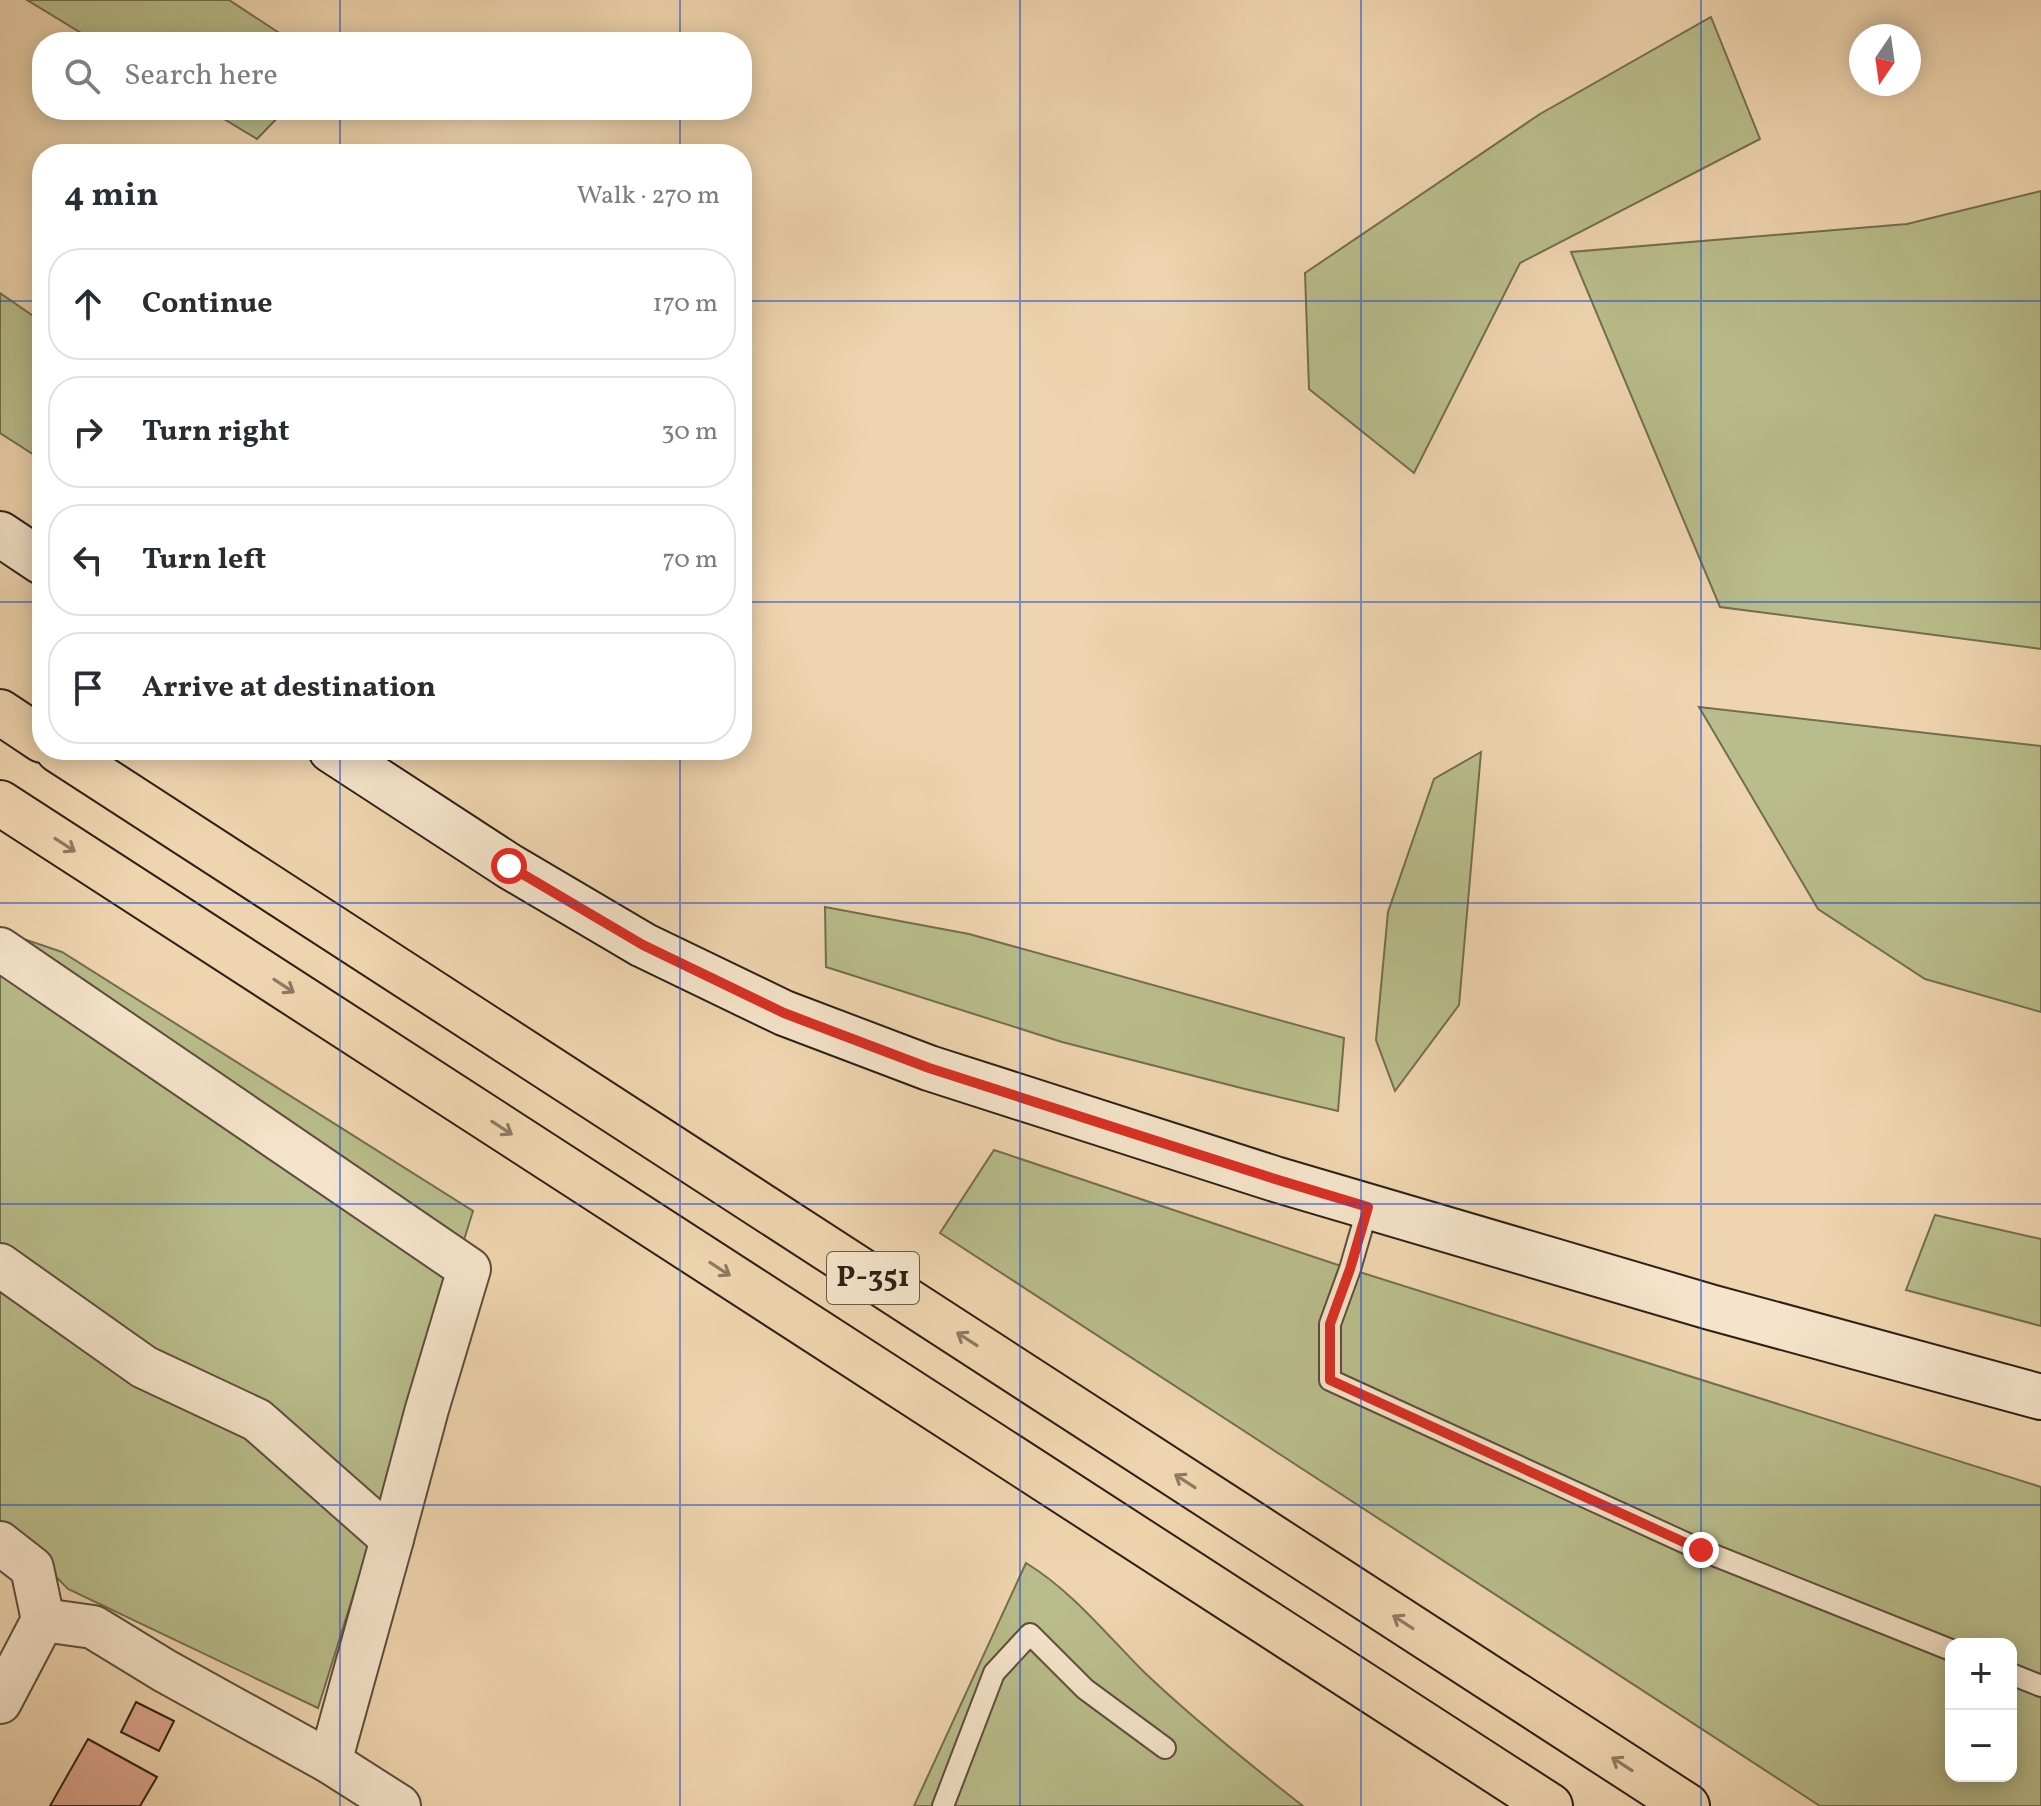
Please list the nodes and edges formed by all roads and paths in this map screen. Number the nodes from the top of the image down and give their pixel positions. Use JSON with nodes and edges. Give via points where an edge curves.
{"nodes":[{"id":1,"x":0,"y":534,"type":"edge"},
{"id":2,"x":32,"y":555,"type":"edge"},
{"id":3,"x":0,"y":712,"type":"edge"},
{"id":4,"x":32,"y":733,"type":"edge"},
{"id":5,"x":73,"y":760,"type":"edge"},
{"id":6,"x":346,"y":760,"type":"edge"},
{"id":7,"x":0,"y":803,"type":"edge"},
{"id":8,"x":0,"y":949,"type":"edge"},
{"id":9,"x":1368,"y":1207,"type":"junction"},
{"id":10,"x":0,"y":1265,"type":"edge"},
{"id":11,"x":2041,"y":1397,"type":"edge"},
{"id":12,"x":392,"y":1539,"type":"junction"},
{"id":13,"x":0,"y":1543,"type":"edge"},
{"id":14,"x":43,"y":1620,"type":"junction"},
{"id":15,"x":1945,"y":1648,"type":"edge"},
{"id":16,"x":2017,"y":1676,"type":"edge"},
{"id":17,"x":2041,"y":1686,"type":"edge"},
{"id":18,"x":0,"y":1702,"type":"edge"},
{"id":19,"x":1165,"y":1748,"type":"dead end"},
{"id":20,"x":330,"y":1762,"type":"junction"},
{"id":21,"x":399,"y":1806,"type":"edge"},
{"id":22,"x":943,"y":1806,"type":"edge"},
{"id":23,"x":1550,"y":1806,"type":"edge"},
{"id":24,"x":1687,"y":1806,"type":"edge"}],
"edges":[{"from":1,"to":2,"type":"main road"},
{"from":3,"to":4,"type":"highway"},
{"from":24,"to":5,"type":"highway","number":"Р-351","one_way":true},
{"from":6,"to":9,"type":"main road","via":[[643,945],[784,1013],[929,1068]]},
{"from":7,"to":23,"type":"highway","number":"Р-351","one_way":true},
{"from":8,"to":12,"type":"street","via":[[469,1269]]},
{"from":9,"to":11,"type":"main road"},
{"from":9,"to":15,"type":"lane","via":[[1330,1324],[1330,1380],[1701,1550]]},
{"from":10,"to":12,"type":"street","via":[[144,1367],[257,1420]]},
{"from":12,"to":20,"type":"street"},
{"from":13,"to":14,"type":"street","via":[[32,1568]]},
{"from":14,"to":18,"type":"street"},
{"from":14,"to":20,"type":"street","via":[[93,1627]]},
{"from":16,"to":17,"type":"lane"},
{"from":19,"to":22,"type":"lane","via":[[1085,1689],[1030,1634],[994,1673]]},
{"from":20,"to":21,"type":"street"}]}
